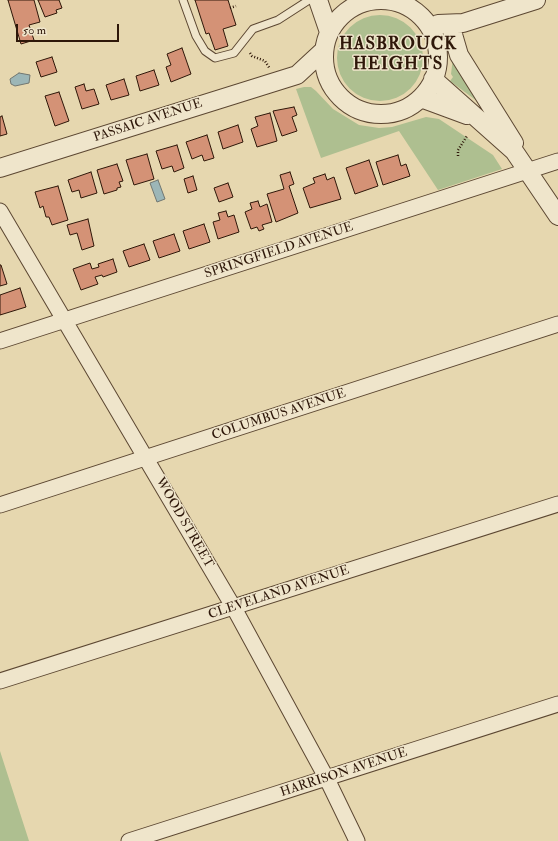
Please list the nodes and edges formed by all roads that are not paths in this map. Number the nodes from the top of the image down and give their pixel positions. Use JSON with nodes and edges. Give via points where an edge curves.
{"nodes":[{"id":1,"x":183,"y":0,"type":"edge"},
{"id":2,"x":309,"y":0,"type":"edge"},
{"id":3,"x":318,"y":0,"type":"edge"},
{"id":4,"x":536,"y":0,"type":"edge"},
{"id":5,"x":344,"y":5,"type":"edge"},
{"id":6,"x":429,"y":25,"type":"junction"},
{"id":7,"x":458,"y":27,"type":"junction"},
{"id":8,"x":329,"y":32,"type":"junction"},
{"id":9,"x":436,"y":42,"type":"junction"},
{"id":10,"x":324,"y":50,"type":"junction"},
{"id":11,"x":297,"y":75,"type":"junction"},
{"id":12,"x":433,"y":79,"type":"junction"},
{"id":13,"x":330,"y":85,"type":"junction"},
{"id":14,"x":420,"y":98,"type":"junction"},
{"id":15,"x":477,"y":120,"type":"junction"},
{"id":16,"x":558,"y":161,"type":"edge"},
{"id":17,"x":0,"y":168,"type":"edge"},
{"id":18,"x":528,"y":171,"type":"junction"},
{"id":19,"x":0,"y":211,"type":"edge"},
{"id":20,"x":558,"y":216,"type":"edge"},
{"id":21,"x":64,"y":320,"type":"junction"},
{"id":22,"x":558,"y":324,"type":"edge"},
{"id":23,"x":0,"y":341,"type":"edge"},
{"id":24,"x":146,"y":458,"type":"junction"},
{"id":25,"x":558,"y":504,"type":"edge"},
{"id":26,"x":0,"y":505,"type":"edge"},
{"id":27,"x":234,"y":608,"type":"junction"},
{"id":28,"x":0,"y":681,"type":"edge"},
{"id":29,"x":558,"y":704,"type":"edge"},
{"id":30,"x":327,"y":779,"type":"junction"},
{"id":31,"x":129,"y":841,"type":"edge"},
{"id":32,"x":357,"y":841,"type":"edge"}],
"edges":[{"from":1,"to":2,"type":"lane","via":[[196,36],[205,51],[217,58],[234,52],[253,28],[278,20]]},
{"from":3,"to":8,"type":"street"},
{"from":4,"to":7,"type":"street"},
{"from":5,"to":6,"type":"street","via":[[370,2],[402,5]]},
{"from":5,"to":8,"type":"street"},
{"from":6,"to":7,"type":"street"},
{"from":6,"to":9,"type":"street"},
{"from":7,"to":9,"type":"street"},
{"from":7,"to":18,"type":"street","via":[[459,55],[506,130]]},
{"from":8,"to":10,"type":"street"},
{"from":9,"to":12,"type":"street","via":[[438,66]]},
{"from":10,"to":11,"type":"street","name":"PASSAIC AVENUE"},
{"from":10,"to":13,"type":"street","via":[[324,64]]},
{"from":11,"to":13,"type":"street"},
{"from":11,"to":17,"type":"street","name":"PASSAIC AVENUE"},
{"from":12,"to":14,"type":"street"},
{"from":12,"to":15,"type":"street"},
{"from":13,"to":14,"type":"street","via":[[345,100],[370,113],[399,112]]},
{"from":14,"to":15,"type":"street"},
{"from":15,"to":18,"type":"street","via":[[507,144]]},
{"from":16,"to":18,"type":"street","name":"SPRINGFIELD AVENUE"},
{"from":18,"to":20,"type":"street"},
{"from":18,"to":21,"type":"street","name":"SPRINGFIELD AVENUE"},
{"from":19,"to":21,"type":"street","name":"WOOD STREET"},
{"from":21,"to":23,"type":"street","name":"SPRINGFIELD AVENUE"},
{"from":21,"to":24,"type":"street","name":"WOOD STREET"},
{"from":22,"to":24,"type":"street","name":"COLUMBUS AVENUE"},
{"from":24,"to":26,"type":"street","name":"COLUMBUS AVENUE"},
{"from":24,"to":27,"type":"street","name":"WOOD STREET"},
{"from":25,"to":27,"type":"street","name":"CLEVELAND AVENUE"},
{"from":27,"to":28,"type":"street","name":"CLEVELAND AVENUE"},
{"from":27,"to":30,"type":"street","name":"WOOD STREET"},
{"from":29,"to":30,"type":"street","name":"HARRISON AVENUE"},
{"from":30,"to":31,"type":"street","name":"HARRISON AVENUE"},
{"from":30,"to":32,"type":"street","name":"WOOD STREET"}]}
